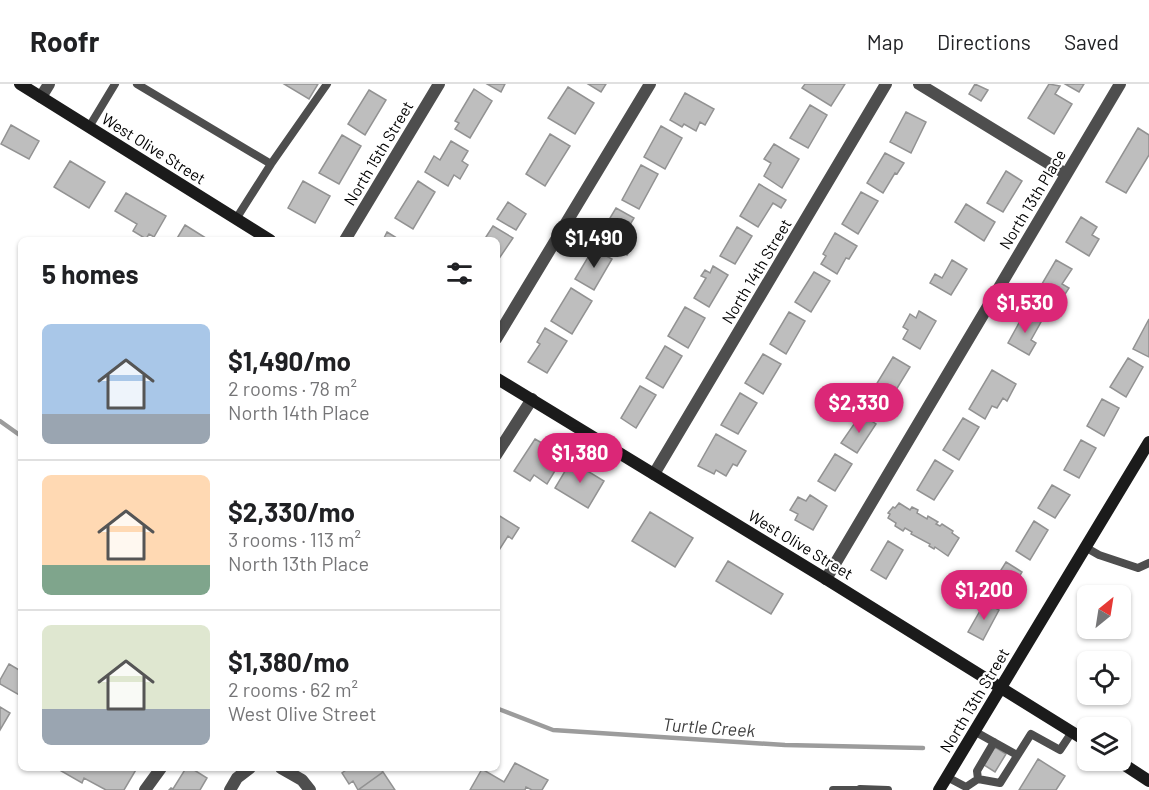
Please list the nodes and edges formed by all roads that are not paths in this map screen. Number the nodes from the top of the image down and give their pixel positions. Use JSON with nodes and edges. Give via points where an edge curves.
{"nodes":[{"id":1,"x":20,"y":84,"type":"edge"},
{"id":2,"x":49,"y":84,"type":"edge"},
{"id":3,"x":115,"y":84,"type":"edge"},
{"id":4,"x":136,"y":84,"type":"edge"},
{"id":5,"x":327,"y":84,"type":"edge"},
{"id":6,"x":439,"y":84,"type":"edge"},
{"id":7,"x":650,"y":84,"type":"edge"},
{"id":8,"x":886,"y":84,"type":"edge"},
{"id":9,"x":919,"y":84,"type":"edge"},
{"id":10,"x":1120,"y":84,"type":"edge"},
{"id":11,"x":41,"y":97,"type":"junction"},
{"id":12,"x":89,"y":127,"type":"junction"},
{"id":13,"x":271,"y":164,"type":"junction"},
{"id":14,"x":1066,"y":174,"type":"junction"},
{"id":15,"x":236,"y":219,"type":"junction"},
{"id":16,"x":265,"y":237,"type":"edge"},
{"id":17,"x":347,"y":237,"type":"edge"},
{"id":18,"x":500,"y":332,"type":"edge"},
{"id":19,"x":500,"y":380,"type":"edge"},
{"id":20,"x":532,"y":399,"type":"junction"},
{"id":21,"x":1149,"y":442,"type":"edge"},
{"id":22,"x":500,"y":449,"type":"edge"},
{"id":23,"x":654,"y":474,"type":"junction"},
{"id":24,"x":1086,"y":547,"type":"junction"},
{"id":25,"x":1149,"y":563,"type":"edge"},
{"id":26,"x":826,"y":579,"type":"junction"},
{"id":27,"x":1001,"y":687,"type":"junction"},
{"id":28,"x":974,"y":731,"type":"junction"},
{"id":29,"x":1072,"y":732,"type":"junction"},
{"id":30,"x":1077,"y":735,"type":"edge"},
{"id":31,"x":994,"y":742,"type":"junction"},
{"id":32,"x":1017,"y":755,"type":"junction"},
{"id":33,"x":1131,"y":769,"type":"edge"},
{"id":34,"x":159,"y":771,"type":"edge"},
{"id":35,"x":246,"y":771,"type":"edge"},
{"id":36,"x":286,"y":771,"type":"edge"},
{"id":37,"x":947,"y":777,"type":"junction"},
{"id":38,"x":978,"y":779,"type":"junction"},
{"id":39,"x":1149,"y":781,"type":"edge"},
{"id":40,"x":145,"y":790,"type":"edge"},
{"id":41,"x":230,"y":790,"type":"edge"},
{"id":42,"x":310,"y":790,"type":"edge"},
{"id":43,"x":833,"y":790,"type":"edge"},
{"id":44,"x":860,"y":790,"type":"edge"},
{"id":45,"x":888,"y":790,"type":"edge"},
{"id":46,"x":939,"y":790,"type":"edge"}],
"edges":[{"from":1,"to":11,"type":"main road","name":"West Olive Street"},
{"from":2,"to":11,"type":"street"},
{"from":3,"to":12,"type":"lane"},
{"from":4,"to":13,"type":"lane"},
{"from":5,"to":13,"type":"lane"},
{"from":6,"to":17,"type":"street","name":"North 15th Street"},
{"from":7,"to":18,"type":"street"},
{"from":8,"to":23,"type":"street","name":"North 14th Street"},
{"from":9,"to":14,"type":"street"},
{"from":10,"to":14,"type":"street","name":"North 13th Place"},
{"from":11,"to":12,"type":"main road","name":"West Olive Street"},
{"from":12,"to":15,"type":"main road","name":"West Olive Street"},
{"from":13,"to":15,"type":"lane"},
{"from":14,"to":26,"type":"street","name":"North 13th Place"},
{"from":15,"to":16,"type":"main road","name":"West Olive Street"},
{"from":19,"to":20,"type":"main road","name":"West Olive Street"},
{"from":20,"to":22,"type":"street"},
{"from":20,"to":23,"type":"main road","name":"West Olive Street"},
{"from":21,"to":24,"type":"main road","name":"North 13th Street"},
{"from":23,"to":26,"type":"main road","name":"West Olive Street"},
{"from":24,"to":25,"type":"lane","via":[[1138,568]]},
{"from":24,"to":27,"type":"main road","name":"North 13th Street"},
{"from":26,"to":27,"type":"main road","name":"West Olive Street"},
{"from":27,"to":28,"type":"main road","name":"North 13th Street"},
{"from":27,"to":29,"type":"main road","name":"West Olive Street"},
{"from":28,"to":31,"type":"lane"},
{"from":28,"to":37,"type":"main road","name":"North 13th Street"},
{"from":29,"to":30,"type":"main road","name":"West Olive Street"},
{"from":29,"to":32,"type":"lane","via":[[1060,750],[1031,734]]},
{"from":31,"to":32,"type":"lane"},
{"from":31,"to":38,"type":"lane","via":[[977,771]]},
{"from":32,"to":38,"type":"lane","via":[[1000,783]]},
{"from":33,"to":39,"type":"main road"},
{"from":34,"to":40,"type":"street"},
{"from":35,"to":41,"type":"street"},
{"from":36,"to":42,"type":"street"},
{"from":37,"to":38,"type":"lane","via":[[966,787]]},
{"from":37,"to":46,"type":"main road","name":"North 13th Street"},
{"from":43,"to":44,"type":"lane"},
{"from":44,"to":45,"type":"lane"}]}
